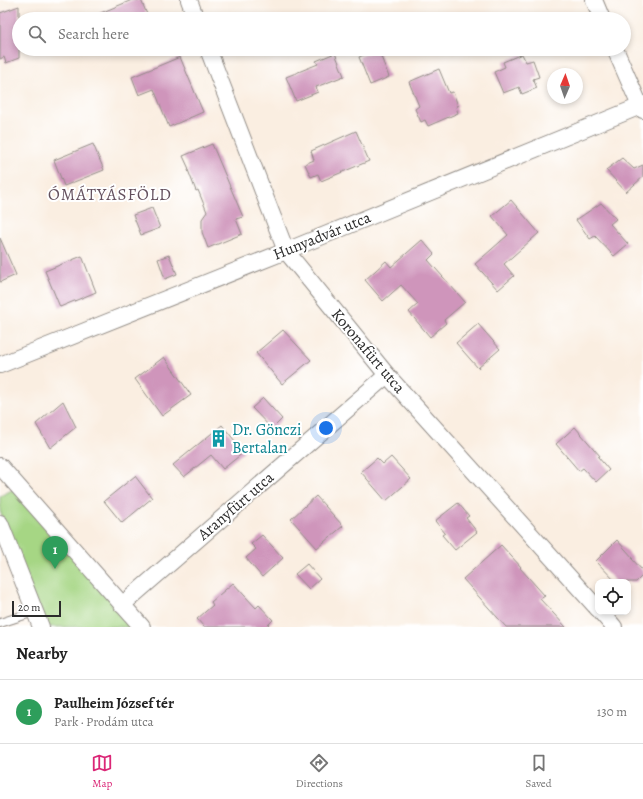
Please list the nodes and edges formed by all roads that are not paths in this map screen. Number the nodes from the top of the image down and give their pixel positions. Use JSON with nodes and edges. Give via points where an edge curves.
{"nodes":[{"id":1,"x":189,"y":0,"type":"edge"},
{"id":2,"x":594,"y":0,"type":"edge"},
{"id":3,"x":193,"y":12,"type":"edge"},
{"id":4,"x":599,"y":12,"type":"edge"},
{"id":5,"x":211,"y":56,"type":"edge"},
{"id":6,"x":618,"y":56,"type":"edge"},
{"id":7,"x":642,"y":107,"type":"edge"},
{"id":8,"x":286,"y":251,"type":"junction"},
{"id":9,"x":0,"y":365,"type":"edge"},
{"id":10,"x":387,"y":375,"type":"junction"},
{"id":11,"x":0,"y":466,"type":"edge"},
{"id":12,"x":0,"y":523,"type":"edge"},
{"id":13,"x":122,"y":605,"type":"junction"},
{"id":14,"x":595,"y":606,"type":"edge"},
{"id":15,"x":34,"y":612,"type":"junction"},
{"id":16,"x":604,"y":615,"type":"edge"},
{"id":17,"x":0,"y":623,"type":"edge"},
{"id":18,"x":41,"y":627,"type":"edge"},
{"id":19,"x":142,"y":627,"type":"edge"},
{"id":20,"x":614,"y":627,"type":"edge"}],
"edges":[{"from":1,"to":3,"type":"street"},
{"from":2,"to":4,"type":"street"},
{"from":5,"to":8,"type":"street","name":"Koronafürt utca"},
{"from":6,"to":7,"type":"street"},
{"from":7,"to":8,"type":"street","name":"Hunyadvár utca"},
{"from":8,"to":9,"type":"street","name":"Hunyadvár utca"},
{"from":8,"to":10,"type":"street","name":"Koronafürt utca"},
{"from":10,"to":13,"type":"street","name":"Aranyfürt utca"},
{"from":10,"to":14,"type":"street","name":"Koronafürt utca"},
{"from":11,"to":13,"type":"street"},
{"from":12,"to":15,"type":"street"},
{"from":13,"to":19,"type":"street"},
{"from":15,"to":17,"type":"lane"},
{"from":15,"to":18,"type":"street"},
{"from":16,"to":20,"type":"street"}]}
